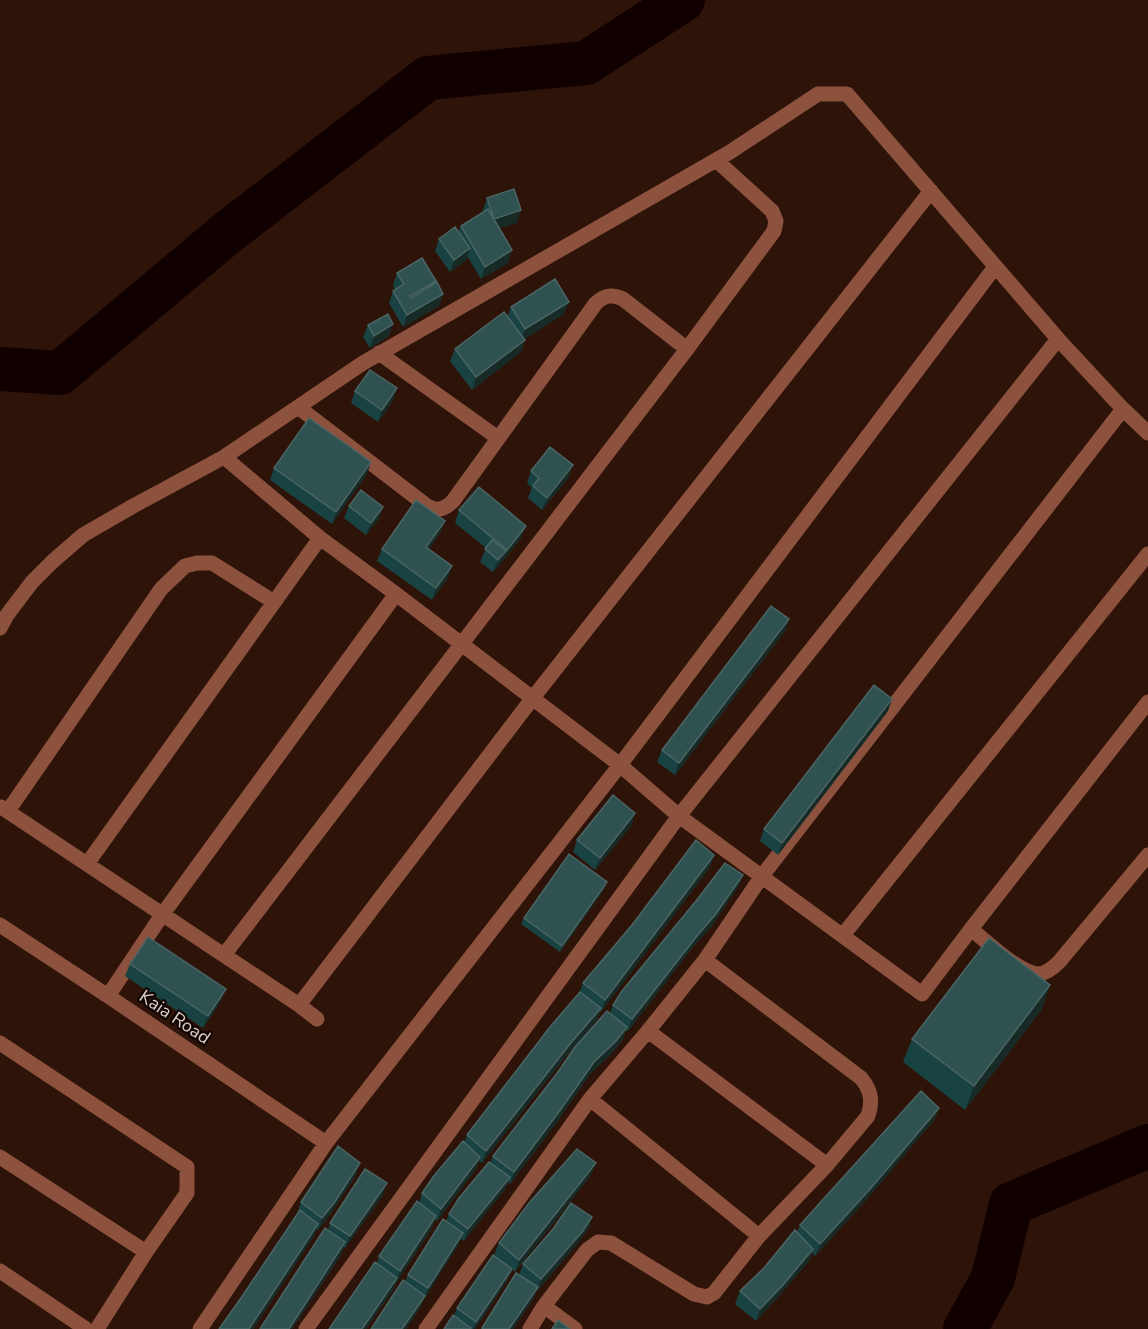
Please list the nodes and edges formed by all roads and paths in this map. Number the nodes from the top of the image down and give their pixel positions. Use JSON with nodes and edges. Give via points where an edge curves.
{"nodes":[{"id":1,"x":716,"y":160,"type":"junction"},
{"id":2,"x":931,"y":191,"type":"junction"},
{"id":3,"x":995,"y":267,"type":"junction"},
{"id":4,"x":1058,"y":339,"type":"junction"},
{"id":5,"x":687,"y":349,"type":"junction"},
{"id":6,"x":379,"y":353,"type":"junction"},
{"id":7,"x":298,"y":407,"type":"junction"},
{"id":8,"x":1123,"y":409,"type":"junction"},
{"id":9,"x":1148,"y":433,"type":"edge"},
{"id":10,"x":498,"y":438,"type":"junction"},
{"id":11,"x":224,"y":457,"type":"junction"},
{"id":12,"x":320,"y":538,"type":"junction"},
{"id":13,"x":1148,"y":554,"type":"edge"},
{"id":14,"x":396,"y":594,"type":"junction"},
{"id":15,"x":274,"y":602,"type":"junction"},
{"id":16,"x":0,"y":628,"type":"edge"},
{"id":17,"x":461,"y":644,"type":"junction"},
{"id":18,"x":532,"y":699,"type":"junction"},
{"id":19,"x":1148,"y":702,"type":"edge"},
{"id":20,"x":620,"y":765,"type":"junction"},
{"id":21,"x":4,"y":809,"type":"edge"},
{"id":22,"x":679,"y":816,"type":"junction"},
{"id":23,"x":1148,"y":855,"type":"edge"},
{"id":24,"x":87,"y":864,"type":"junction"},
{"id":25,"x":762,"y":876,"type":"junction"},
{"id":26,"x":162,"y":915,"type":"junction"},
{"id":27,"x":0,"y":925,"type":"edge"},
{"id":28,"x":971,"y":929,"type":"junction"},
{"id":29,"x":843,"y":935,"type":"junction"},
{"id":30,"x":224,"y":956,"type":"junction"},
{"id":31,"x":705,"y":960,"type":"junction"},
{"id":32,"x":108,"y":996,"type":"junction"},
{"id":33,"x":299,"y":1005,"type":"junction"},
{"id":34,"x":317,"y":1019,"type":"dead end"},
{"id":35,"x":648,"y":1031,"type":"junction"},
{"id":36,"x":0,"y":1043,"type":"edge"},
{"id":37,"x":590,"y":1099,"type":"junction"},
{"id":38,"x":326,"y":1143,"type":"junction"},
{"id":39,"x":0,"y":1156,"type":"edge"},
{"id":40,"x":827,"y":1165,"type":"junction"},
{"id":41,"x":759,"y":1236,"type":"junction"},
{"id":42,"x":146,"y":1252,"type":"junction"},
{"id":43,"x":0,"y":1271,"type":"edge"},
{"id":44,"x":544,"y":1306,"type":"junction"},
{"id":45,"x":86,"y":1329,"type":"edge"},
{"id":46,"x":97,"y":1329,"type":"edge"},
{"id":47,"x":200,"y":1329,"type":"edge"},
{"id":48,"x":306,"y":1329,"type":"edge"},
{"id":49,"x":426,"y":1329,"type":"edge"},
{"id":50,"x":530,"y":1329,"type":"edge"},
{"id":51,"x":575,"y":1329,"type":"edge"}],
"edges":[{"from":1,"to":2,"type":"street","via":[[818,94],[847,94]]},
{"from":1,"to":5,"type":"street","via":[[772,211],[776,226]]},
{"from":1,"to":6,"type":"street"},
{"from":2,"to":3,"type":"street"},
{"from":2,"to":18,"type":"street"},
{"from":3,"to":4,"type":"street"},
{"from":3,"to":20,"type":"street"},
{"from":4,"to":8,"type":"street"},
{"from":4,"to":22,"type":"street"},
{"from":5,"to":10,"type":"street","via":[[623,298],[602,298]]},
{"from":5,"to":17,"type":"street"},
{"from":6,"to":7,"type":"street"},
{"from":6,"to":10,"type":"street"},
{"from":7,"to":10,"type":"street","via":[[434,509],[442,509],[453,501]]},
{"from":7,"to":11,"type":"street"},
{"from":8,"to":9,"type":"street"},
{"from":8,"to":25,"type":"street"},
{"from":11,"to":12,"type":"street"},
{"from":11,"to":16,"type":"street","via":[[83,536],[32,582]]},
{"from":12,"to":14,"type":"street"},
{"from":12,"to":15,"type":"street"},
{"from":13,"to":29,"type":"street"},
{"from":14,"to":17,"type":"street"},
{"from":14,"to":26,"type":"street"},
{"from":15,"to":21,"type":"street","via":[[212,563],[184,567],[161,589]]},
{"from":15,"to":24,"type":"street"},
{"from":17,"to":18,"type":"street"},
{"from":17,"to":30,"type":"street"},
{"from":18,"to":20,"type":"street"},
{"from":18,"to":33,"type":"street"},
{"from":19,"to":28,"type":"street"},
{"from":20,"to":22,"type":"street"},
{"from":20,"to":38,"type":"street"},
{"from":21,"to":24,"type":"street"},
{"from":22,"to":25,"type":"street"},
{"from":22,"to":48,"type":"street"},
{"from":23,"to":28,"type":"street","via":[[1048,971],[1035,973],[1019,967]]},
{"from":24,"to":26,"type":"street"},
{"from":25,"to":29,"type":"street"},
{"from":25,"to":31,"type":"street"},
{"from":26,"to":30,"type":"street"},
{"from":26,"to":32,"type":"street"},
{"from":27,"to":32,"type":"street","name":"Kaia Road"},
{"from":28,"to":29,"type":"street","via":[[921,994]]},
{"from":30,"to":33,"type":"street"},
{"from":31,"to":35,"type":"street"},
{"from":31,"to":40,"type":"street","via":[[866,1083],[871,1094],[868,1116]]},
{"from":32,"to":38,"type":"street","name":"Kaia Road"},
{"from":33,"to":34,"type":"street"},
{"from":35,"to":37,"type":"street"},
{"from":35,"to":40,"type":"street"},
{"from":36,"to":42,"type":"street","via":[[187,1167],[187,1193]]},
{"from":37,"to":41,"type":"street"},
{"from":37,"to":49,"type":"street"},
{"from":38,"to":47,"type":"street"},
{"from":39,"to":42,"type":"street"},
{"from":40,"to":41,"type":"street"},
{"from":41,"to":44,"type":"street","via":[[707,1297],[694,1294],[611,1243],[598,1242],[587,1250]]},
{"from":42,"to":46,"type":"street"},
{"from":43,"to":45,"type":"street"},
{"from":44,"to":50,"type":"street"},
{"from":44,"to":51,"type":"street"}]}
